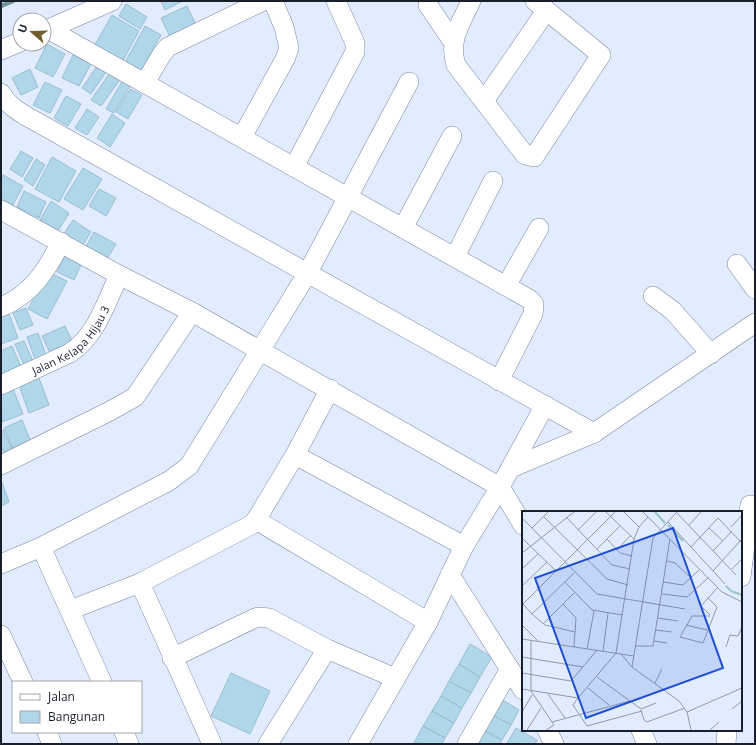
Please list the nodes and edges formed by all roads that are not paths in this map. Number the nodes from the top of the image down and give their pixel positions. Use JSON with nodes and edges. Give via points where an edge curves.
{"nodes":[{"id":1,"x":112,"y":1,"type":"edge"},
{"id":2,"x":263,"y":1,"type":"edge"},
{"id":3,"x":273,"y":1,"type":"edge"},
{"id":4,"x":336,"y":1,"type":"edge"},
{"id":5,"x":471,"y":1,"type":"edge"},
{"id":6,"x":430,"y":2,"type":"edge"},
{"id":7,"x":540,"y":6,"type":"edge"},
{"id":8,"x":52,"y":27,"type":"edge"},
{"id":9,"x":52,"y":33,"type":"edge"},
{"id":10,"x":452,"y":42,"type":"junction"},
{"id":11,"x":12,"y":45,"type":"edge"},
{"id":12,"x":1,"y":50,"type":"edge"},
{"id":13,"x":410,"y":82,"type":"dead end"},
{"id":14,"x":146,"y":83,"type":"junction"},
{"id":15,"x":1,"y":93,"type":"edge"},
{"id":16,"x":484,"y":101,"type":"junction"},
{"id":17,"x":452,"y":136,"type":"dead end"},
{"id":18,"x":242,"y":137,"type":"junction"},
{"id":19,"x":294,"y":167,"type":"junction"},
{"id":20,"x":493,"y":181,"type":"dead end"},
{"id":21,"x":349,"y":198,"type":"junction"},
{"id":22,"x":1,"y":210,"type":"edge"},
{"id":23,"x":403,"y":228,"type":"junction"},
{"id":24,"x":539,"y":228,"type":"dead end"},
{"id":25,"x":61,"y":242,"type":"junction"},
{"id":26,"x":455,"y":257,"type":"junction"},
{"id":27,"x":736,"y":264,"type":"dead end"},
{"id":28,"x":307,"y":274,"type":"junction"},
{"id":29,"x":119,"y":275,"type":"junction"},
{"id":30,"x":506,"y":286,"type":"junction"},
{"id":31,"x":755,"y":289,"type":"edge"},
{"id":32,"x":653,"y":296,"type":"dead end"},
{"id":33,"x":2,"y":303,"type":"edge"},
{"id":34,"x":192,"y":312,"type":"junction"},
{"id":35,"x":755,"y":323,"type":"edge"},
{"id":36,"x":261,"y":351,"type":"junction"},
{"id":37,"x":711,"y":354,"type":"junction"},
{"id":38,"x":499,"y":381,"type":"junction"},
{"id":39,"x":1,"y":385,"type":"edge"},
{"id":40,"x":330,"y":389,"type":"junction"},
{"id":41,"x":545,"y":405,"type":"junction"},
{"id":42,"x":594,"y":433,"type":"junction"},
{"id":43,"x":295,"y":455,"type":"junction"},
{"id":44,"x":1,"y":465,"type":"edge"},
{"id":45,"x":511,"y":468,"type":"junction"},
{"id":46,"x":500,"y":487,"type":"junction"},
{"id":47,"x":748,"y":506,"type":"edge"},
{"id":48,"x":256,"y":520,"type":"junction"},
{"id":49,"x":522,"y":523,"type":"edge"},
{"id":50,"x":464,"y":546,"type":"junction"},
{"id":51,"x":40,"y":547,"type":"junction"},
{"id":52,"x":1,"y":564,"type":"edge"},
{"id":53,"x":742,"y":567,"type":"edge"},
{"id":54,"x":450,"y":575,"type":"junction"},
{"id":55,"x":140,"y":583,"type":"junction"},
{"id":56,"x":70,"y":610,"type":"junction"},
{"id":57,"x":428,"y":622,"type":"junction"},
{"id":58,"x":1,"y":635,"type":"edge"},
{"id":59,"x":327,"y":649,"type":"junction"},
{"id":60,"x":172,"y":658,"type":"junction"},
{"id":61,"x":510,"y":669,"type":"junction"},
{"id":62,"x":395,"y":678,"type":"junction"},
{"id":63,"x":23,"y":681,"type":"edge"},
{"id":64,"x":102,"y":681,"type":"edge"},
{"id":65,"x":522,"y":688,"type":"edge"},
{"id":66,"x":548,"y":731,"type":"edge"},
{"id":67,"x":641,"y":731,"type":"edge"},
{"id":68,"x":727,"y":731,"type":"edge"},
{"id":69,"x":47,"y":733,"type":"edge"},
{"id":70,"x":124,"y":733,"type":"edge"},
{"id":71,"x":52,"y":744,"type":"edge"},
{"id":72,"x":129,"y":744,"type":"edge"},
{"id":73,"x":212,"y":744,"type":"edge"},
{"id":74,"x":268,"y":744,"type":"edge"},
{"id":75,"x":358,"y":744,"type":"edge"},
{"id":76,"x":467,"y":744,"type":"edge"},
{"id":77,"x":554,"y":744,"type":"edge"},
{"id":78,"x":646,"y":744,"type":"edge"},
{"id":79,"x":726,"y":744,"type":"edge"}],
"edges":[{"from":1,"to":8,"type":"street"},
{"from":2,"to":14,"type":"street","via":[[168,47]]},
{"from":3,"to":18,"type":"street","via":[[284,27],[289,48]]},
{"from":4,"to":19,"type":"street","via":[[355,43],[355,52]]},
{"from":5,"to":10,"type":"street"},
{"from":6,"to":10,"type":"street"},
{"from":7,"to":16,"type":"street"},
{"from":7,"to":16,"type":"street","via":[[601,55],[534,157],[525,155]]},
{"from":9,"to":14,"type":"street"},
{"from":10,"to":16,"type":"street","via":[[456,65]]},
{"from":11,"to":12,"type":"street"},
{"from":13,"to":21,"type":"street"},
{"from":14,"to":18,"type":"street"},
{"from":15,"to":28,"type":"street","via":[[5,100],[26,116]]},
{"from":17,"to":23,"type":"street"},
{"from":18,"to":19,"type":"street"},
{"from":19,"to":21,"type":"street"},
{"from":20,"to":26,"type":"street"},
{"from":21,"to":23,"type":"street"},
{"from":21,"to":28,"type":"street"},
{"from":22,"to":25,"type":"street"},
{"from":23,"to":26,"type":"street"},
{"from":24,"to":30,"type":"street"},
{"from":25,"to":29,"type":"street"},
{"from":25,"to":33,"type":"street","via":[[50,264],[34,286]]},
{"from":26,"to":30,"type":"street"},
{"from":27,"to":31,"type":"street"},
{"from":28,"to":36,"type":"street"},
{"from":28,"to":38,"type":"street"},
{"from":29,"to":34,"type":"street"},
{"from":29,"to":39,"type":"street","name":"Jalan Kelapa Hijau 3","via":[[96,324],[80,346]]},
{"from":30,"to":38,"type":"street","via":[[529,298],[535,308]]},
{"from":32,"to":37,"type":"street","via":[[673,311]]},
{"from":34,"to":36,"type":"street"},
{"from":34,"to":44,"type":"street","via":[[135,397]]},
{"from":35,"to":37,"type":"street"},
{"from":36,"to":40,"type":"street"},
{"from":36,"to":51,"type":"street","via":[[189,466],[168,481]]},
{"from":37,"to":42,"type":"street"},
{"from":38,"to":41,"type":"street"},
{"from":40,"to":43,"type":"street"},
{"from":40,"to":46,"type":"street"},
{"from":41,"to":42,"type":"street"},
{"from":41,"to":45,"type":"street"},
{"from":42,"to":45,"type":"street"},
{"from":43,"to":48,"type":"street"},
{"from":43,"to":50,"type":"street"},
{"from":45,"to":46,"type":"street"},
{"from":46,"to":49,"type":"street"},
{"from":46,"to":50,"type":"street"},
{"from":47,"to":53,"type":"street"},
{"from":48,"to":55,"type":"street","via":[[251,526]]},
{"from":48,"to":57,"type":"street"},
{"from":50,"to":54,"type":"street"},
{"from":51,"to":52,"type":"street"},
{"from":51,"to":56,"type":"street"},
{"from":54,"to":57,"type":"street"},
{"from":54,"to":61,"type":"street"},
{"from":55,"to":56,"type":"street"},
{"from":55,"to":60,"type":"street"},
{"from":56,"to":64,"type":"street"},
{"from":57,"to":62,"type":"street"},
{"from":58,"to":63,"type":"street"},
{"from":59,"to":60,"type":"street","via":[[276,621],[258,617]]},
{"from":59,"to":62,"type":"street"},
{"from":59,"to":74,"type":"street"},
{"from":60,"to":73,"type":"street"},
{"from":61,"to":65,"type":"street"},
{"from":61,"to":76,"type":"street"},
{"from":62,"to":75,"type":"street"},
{"from":66,"to":77,"type":"street"},
{"from":67,"to":78,"type":"street"},
{"from":68,"to":79,"type":"street"},
{"from":69,"to":71,"type":"street"},
{"from":70,"to":72,"type":"street"}]}
